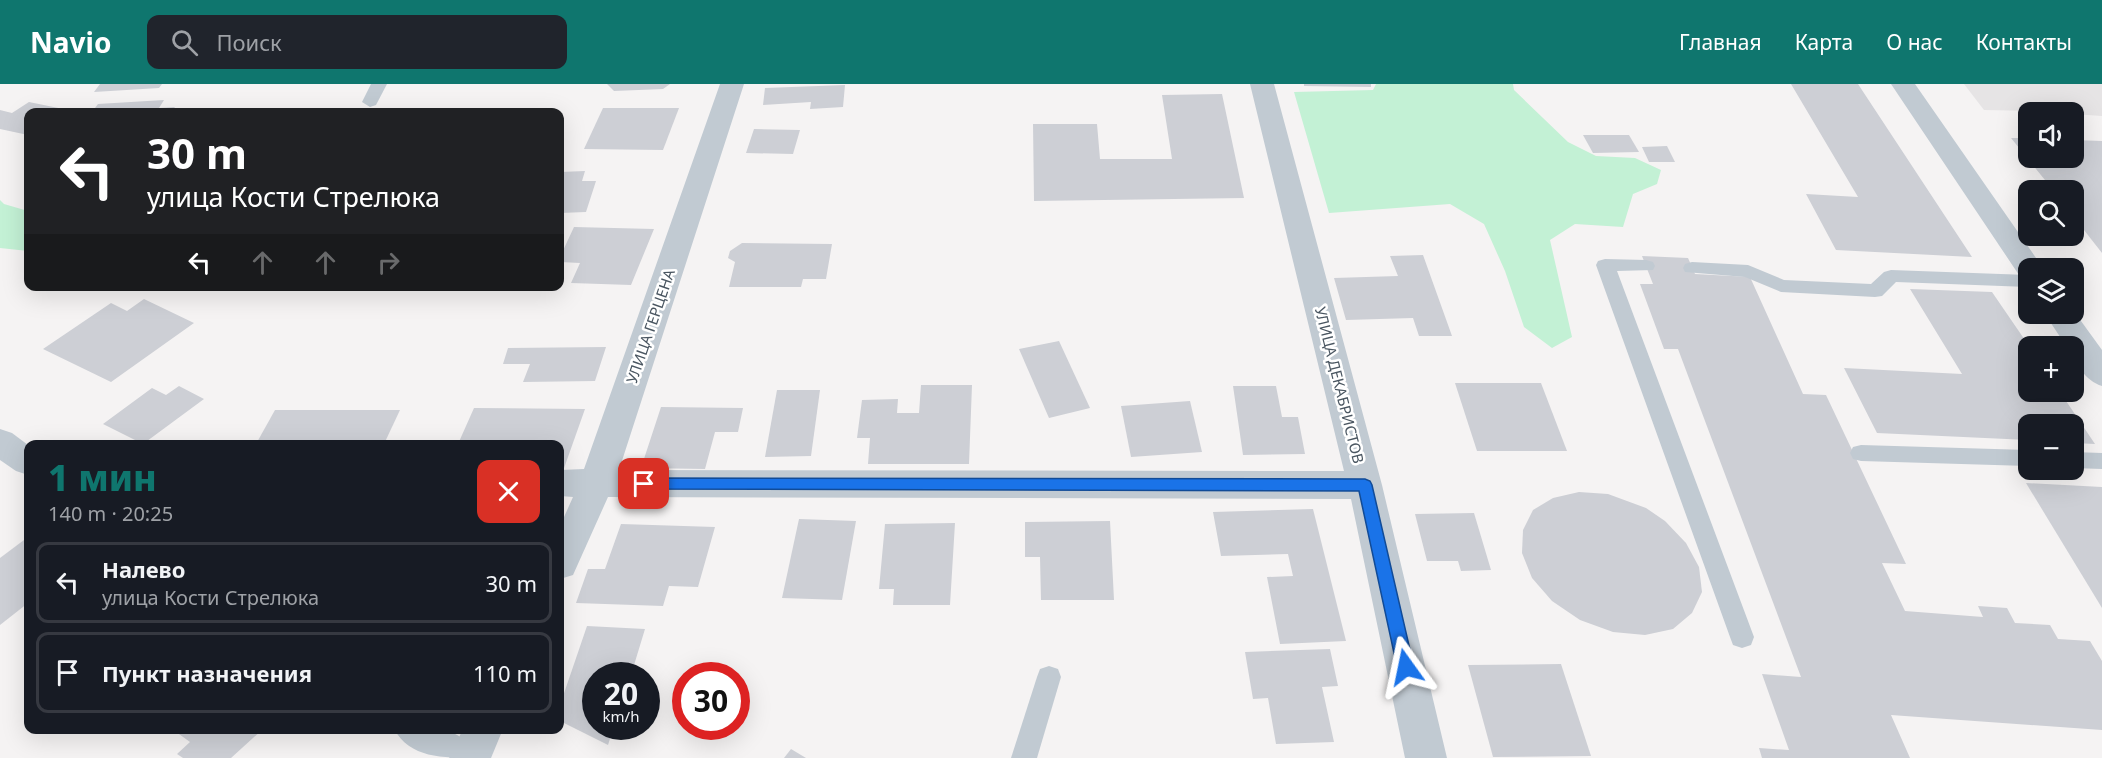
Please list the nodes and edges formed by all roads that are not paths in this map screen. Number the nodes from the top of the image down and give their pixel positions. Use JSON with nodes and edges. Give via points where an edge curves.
{"nodes":[{"id":1,"x":379,"y":84,"type":"edge"},
{"id":2,"x":732,"y":84,"type":"edge"},
{"id":3,"x":1262,"y":84,"type":"edge"},
{"id":4,"x":1902,"y":84,"type":"edge"},
{"id":5,"x":370,"y":102,"type":"dead end"},
{"id":6,"x":2023,"y":258,"type":"edge"},
{"id":7,"x":1646,"y":266,"type":"dead end"},
{"id":8,"x":1692,"y":268,"type":"dead end"},
{"id":9,"x":2018,"y":281,"type":"edge"},
{"id":10,"x":2068,"y":324,"type":"edge"},
{"id":11,"x":2102,"y":374,"type":"edge"},
{"id":12,"x":0,"y":442,"type":"edge"},
{"id":13,"x":1862,"y":453,"type":"dead end"},
{"id":14,"x":2018,"y":458,"type":"edge"},
{"id":15,"x":24,"y":459,"type":"edge"},
{"id":16,"x":2084,"y":460,"type":"edge"},
{"id":17,"x":2102,"y":461,"type":"edge"},
{"id":18,"x":564,"y":483,"type":"edge"},
{"id":19,"x":597,"y":483,"type":"junction"},
{"id":20,"x":1365,"y":485,"type":"junction"},
{"id":21,"x":564,"y":555,"type":"edge"},
{"id":22,"x":1742,"y":637,"type":"dead end"},
{"id":23,"x":1049,"y":677,"type":"dead end"},
{"id":24,"x":421,"y":734,"type":"edge"},
{"id":25,"x":481,"y":734,"type":"edge"},
{"id":26,"x":456,"y":758,"type":"edge"},
{"id":27,"x":470,"y":758,"type":"edge"},
{"id":28,"x":1024,"y":758,"type":"edge"},
{"id":29,"x":1426,"y":758,"type":"edge"}],
"edges":[{"from":1,"to":5,"type":"lane"},
{"from":2,"to":19,"type":"street","name":"УЛИЦА ГЕРЦЕНА"},
{"from":3,"to":20,"type":"street","name":"УЛИЦА ДЕКАБРИСТОВ"},
{"from":4,"to":6,"type":"street"},
{"from":7,"to":22,"type":"lane","via":[[1605,265]]},
{"from":8,"to":9,"type":"lane","via":[[1748,271],[1781,286],[1875,291],[1891,276]]},
{"from":10,"to":11,"type":"street"},
{"from":12,"to":15,"type":"street"},
{"from":13,"to":14,"type":"lane"},
{"from":16,"to":17,"type":"lane"},
{"from":18,"to":19,"type":"street"},
{"from":19,"to":20,"type":"street"},
{"from":19,"to":21,"type":"street","name":"УЛИЦА ГЕРЦЕНА"},
{"from":20,"to":29,"type":"street","name":"УЛИЦА ДЕКАБРИСТОВ"},
{"from":23,"to":28,"type":"lane"},
{"from":24,"to":26,"type":"street"},
{"from":25,"to":27,"type":"street"}]}
